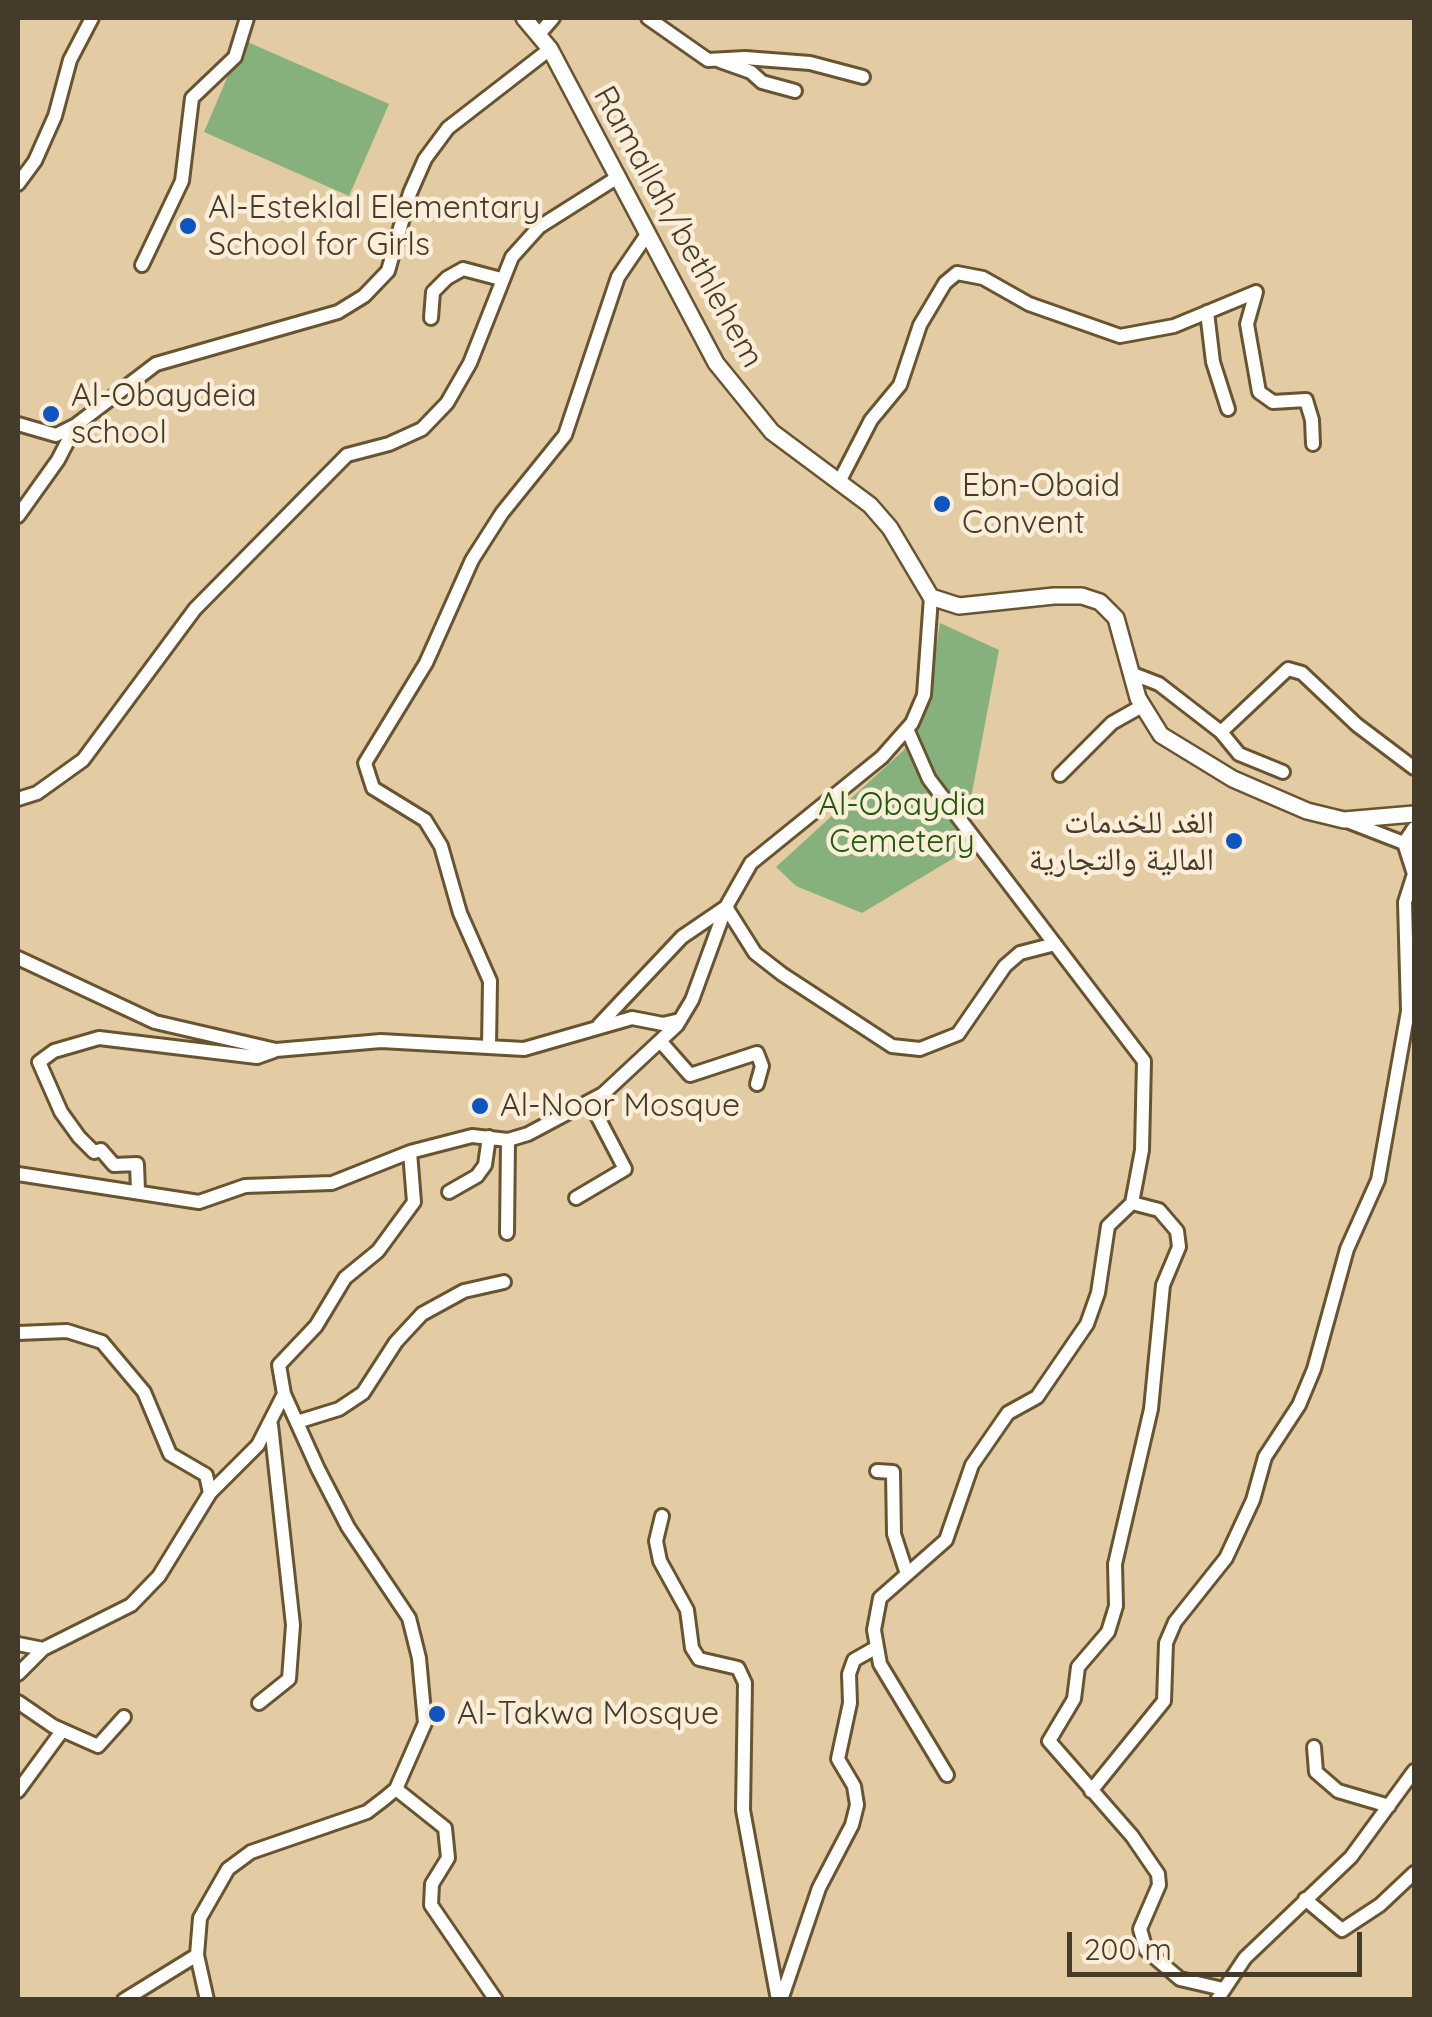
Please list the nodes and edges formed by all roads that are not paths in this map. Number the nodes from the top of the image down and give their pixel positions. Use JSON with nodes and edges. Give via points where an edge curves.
{"nodes":[{"id":1,"x":92,"y":18,"type":"edge"},
{"id":2,"x":246,"y":18,"type":"edge"},
{"id":3,"x":524,"y":18,"type":"edge"},
{"id":4,"x":553,"y":18,"type":"edge"},
{"id":5,"x":648,"y":18,"type":"edge"},
{"id":6,"x":540,"y":33,"type":"junction"},
{"id":7,"x":550,"y":49,"type":"junction"},
{"id":8,"x":720,"y":62,"type":"junction"},
{"id":9,"x":863,"y":77,"type":"dead end"},
{"id":10,"x":794,"y":91,"type":"dead end"},
{"id":11,"x":618,"y":177,"type":"junction"},
{"id":12,"x":18,"y":184,"type":"edge"},
{"id":13,"x":648,"y":233,"type":"junction"},
{"id":14,"x":142,"y":265,"type":"dead end"},
{"id":15,"x":501,"y":279,"type":"junction"},
{"id":16,"x":1207,"y":312,"type":"junction"},
{"id":17,"x":431,"y":318,"type":"dead end"},
{"id":18,"x":1228,"y":409,"type":"dead end"},
{"id":19,"x":18,"y":424,"type":"edge"},
{"id":20,"x":76,"y":425,"type":"junction"},
{"id":21,"x":1313,"y":444,"type":"dead end"},
{"id":22,"x":839,"y":482,"type":"junction"},
{"id":23,"x":18,"y":516,"type":"edge"},
{"id":24,"x":931,"y":598,"type":"junction"},
{"id":25,"x":1132,"y":674,"type":"junction"},
{"id":26,"x":1142,"y":706,"type":"junction"},
{"id":27,"x":906,"y":728,"type":"junction"},
{"id":28,"x":1220,"y":732,"type":"junction"},
{"id":29,"x":1414,"y":768,"type":"edge"},
{"id":30,"x":1284,"y":772,"type":"dead end"},
{"id":31,"x":1060,"y":775,"type":"dead end"},
{"id":32,"x":18,"y":799,"type":"edge"},
{"id":33,"x":1414,"y":814,"type":"edge"},
{"id":34,"x":1344,"y":820,"type":"junction"},
{"id":35,"x":1414,"y":828,"type":"edge"},
{"id":36,"x":1409,"y":845,"type":"edge"},
{"id":37,"x":1414,"y":874,"type":"edge"},
{"id":38,"x":726,"y":907,"type":"junction"},
{"id":39,"x":1055,"y":944,"type":"junction"},
{"id":40,"x":18,"y":958,"type":"edge"},
{"id":41,"x":680,"y":1020,"type":"junction"},
{"id":42,"x":596,"y":1028,"type":"junction"},
{"id":43,"x":661,"y":1042,"type":"junction"},
{"id":44,"x":490,"y":1047,"type":"junction"},
{"id":45,"x":276,"y":1050,"type":"junction"},
{"id":46,"x":757,"y":1084,"type":"dead end"},
{"id":47,"x":590,"y":1102,"type":"junction"},
{"id":48,"x":489,"y":1138,"type":"junction"},
{"id":49,"x":508,"y":1140,"type":"junction"},
{"id":50,"x":410,"y":1152,"type":"junction"},
{"id":51,"x":18,"y":1174,"type":"edge"},
{"id":52,"x":138,"y":1190,"type":"junction"},
{"id":53,"x":450,"y":1192,"type":"dead end"},
{"id":54,"x":576,"y":1198,"type":"dead end"},
{"id":55,"x":1132,"y":1203,"type":"junction"},
{"id":56,"x":507,"y":1233,"type":"dead end"},
{"id":57,"x":504,"y":1282,"type":"dead end"},
{"id":58,"x":18,"y":1333,"type":"edge"},
{"id":59,"x":284,"y":1394,"type":"junction"},
{"id":60,"x":296,"y":1422,"type":"junction"},
{"id":61,"x":272,"y":1425,"type":"junction"},
{"id":62,"x":877,"y":1471,"type":"dead end"},
{"id":63,"x":210,"y":1493,"type":"junction"},
{"id":64,"x":662,"y":1516,"type":"dead end"},
{"id":65,"x":906,"y":1571,"type":"junction"},
{"id":66,"x":18,"y":1644,"type":"edge"},
{"id":67,"x":877,"y":1648,"type":"junction"},
{"id":68,"x":43,"y":1649,"type":"junction"},
{"id":69,"x":18,"y":1674,"type":"edge"},
{"id":70,"x":18,"y":1702,"type":"edge"},
{"id":71,"x":259,"y":1703,"type":"dead end"},
{"id":72,"x":124,"y":1717,"type":"dead end"},
{"id":73,"x":62,"y":1730,"type":"junction"},
{"id":74,"x":1314,"y":1747,"type":"dead end"},
{"id":75,"x":1414,"y":1770,"type":"edge"},
{"id":76,"x":947,"y":1775,"type":"dead end"},
{"id":77,"x":396,"y":1788,"type":"junction"},
{"id":78,"x":18,"y":1791,"type":"edge"},
{"id":79,"x":1091,"y":1792,"type":"junction"},
{"id":80,"x":1388,"y":1806,"type":"junction"},
{"id":81,"x":1414,"y":1873,"type":"edge"},
{"id":82,"x":1305,"y":1899,"type":"junction"},
{"id":83,"x":197,"y":1955,"type":"junction"},
{"id":84,"x":1220,"y":1994,"type":"edge"},
{"id":85,"x":124,"y":2000,"type":"edge"},
{"id":86,"x":207,"y":2000,"type":"edge"},
{"id":87,"x":496,"y":2000,"type":"edge"},
{"id":88,"x":779,"y":2000,"type":"edge"}],
"edges":[{"from":1,"to":12,"type":"street","via":[[35,161]]},
{"from":2,"to":14,"type":"street","via":[[242,46],[192,98],[182,180]]},
{"from":3,"to":6,"type":"main road","name":"Ramallah/bethlehem"},
{"from":4,"to":6,"type":"street"},
{"from":5,"to":8,"type":"street","via":[[696,55]]},
{"from":6,"to":7,"type":"main road","name":"Ramallah/bethlehem"},
{"from":7,"to":11,"type":"main road","name":"Ramallah/bethlehem"},
{"from":7,"to":20,"type":"street","via":[[448,128],[410,193],[388,270],[364,296],[338,312],[156,364]]},
{"from":8,"to":9,"type":"street","via":[[810,63]]},
{"from":8,"to":10,"type":"street"},
{"from":11,"to":13,"type":"main road","name":"Ramallah/bethlehem"},
{"from":11,"to":15,"type":"street","via":[[539,227]]},
{"from":13,"to":22,"type":"main road","name":"Ramallah/bethlehem","via":[[742,400],[772,432]]},
{"from":13,"to":44,"type":"street","via":[[618,277],[565,434],[472,560],[426,663],[365,762],[373,788],[425,820],[442,846],[460,914],[490,980]]},
{"from":15,"to":17,"type":"street","via":[[463,270],[447,278],[433,292]]},
{"from":15,"to":32,"type":"street","via":[[448,403],[422,428],[347,455],[194,609],[83,760],[37,794]]},
{"from":16,"to":18,"type":"street"},
{"from":16,"to":21,"type":"street","via":[[1256,292],[1247,324],[1258,392],[1272,402],[1306,400]]},
{"from":16,"to":22,"type":"street","via":[[1120,336],[957,273],[920,325],[900,386],[871,420]]},
{"from":19,"to":20,"type":"street","via":[[56,435]]},
{"from":20,"to":23,"type":"street"},
{"from":22,"to":24,"type":"main road","name":"Ramallah/bethlehem","via":[[890,528]]},
{"from":24,"to":25,"type":"main road","via":[[959,606],[1054,596],[1100,602],[1120,629]]},
{"from":24,"to":27,"type":"street","via":[[924,695]]},
{"from":25,"to":26,"type":"main road"},
{"from":25,"to":28,"type":"street","via":[[1159,684]]},
{"from":26,"to":31,"type":"street","via":[[1112,723]]},
{"from":26,"to":34,"type":"main road","via":[[1161,735],[1233,779]]},
{"from":27,"to":38,"type":"street","via":[[882,757],[751,862]]},
{"from":27,"to":39,"type":"street","via":[[929,779]]},
{"from":28,"to":29,"type":"street","via":[[1288,670],[1302,673]]},
{"from":28,"to":30,"type":"street","via":[[1239,754]]},
{"from":33,"to":34,"type":"main road"},
{"from":34,"to":36,"type":"street"},
{"from":35,"to":36,"type":"street"},
{"from":36,"to":37,"type":"street"},
{"from":37,"to":79,"type":"street","via":[[1405,902],[1408,1010],[1378,1180],[1348,1249],[1314,1369],[1265,1458],[1226,1558],[1175,1622],[1166,1644],[1164,1702]]},
{"from":38,"to":39,"type":"street","via":[[755,953],[892,1046],[920,1049],[958,1034],[1020,952]]},
{"from":38,"to":41,"type":"street"},
{"from":38,"to":42,"type":"street","via":[[682,937]]},
{"from":39,"to":55,"type":"street","via":[[1144,1060],[1142,1150]]},
{"from":40,"to":45,"type":"street","via":[[155,1022]]},
{"from":41,"to":42,"type":"street","via":[[632,1018]]},
{"from":41,"to":43,"type":"street"},
{"from":42,"to":44,"type":"street","via":[[524,1049]]},
{"from":43,"to":46,"type":"street","via":[[690,1075],[757,1053]]},
{"from":43,"to":47,"type":"street"},
{"from":44,"to":45,"type":"street","via":[[381,1041]]},
{"from":45,"to":52,"type":"street","via":[[257,1057],[98,1038],[39,1062],[78,1137],[114,1165],[137,1164]]},
{"from":47,"to":49,"type":"street"},
{"from":47,"to":54,"type":"street","via":[[625,1169]]},
{"from":48,"to":49,"type":"street"},
{"from":48,"to":50,"type":"street"},
{"from":48,"to":53,"type":"street","via":[[485,1165]]},
{"from":49,"to":56,"type":"street"},
{"from":50,"to":52,"type":"street","via":[[332,1183],[245,1186],[199,1202]]},
{"from":50,"to":59,"type":"street","via":[[414,1202],[378,1251],[345,1278],[316,1326],[285,1355],[279,1365]]},
{"from":51,"to":52,"type":"street"},
{"from":55,"to":65,"type":"street","via":[[1108,1226],[1098,1294],[1086,1324],[1036,1396],[1008,1413],[972,1464],[946,1540]]},
{"from":55,"to":79,"type":"street","via":[[1159,1210],[1177,1231],[1179,1246],[1163,1285],[1151,1409],[1115,1564],[1116,1606],[1108,1632],[1078,1667],[1074,1700],[1050,1741]]},
{"from":57,"to":60,"type":"street","via":[[464,1291],[422,1314],[364,1393]]},
{"from":58,"to":63,"type":"street","via":[[67,1331],[102,1342],[144,1392],[170,1454],[206,1475]]},
{"from":59,"to":60,"type":"street"},
{"from":59,"to":61,"type":"street"},
{"from":60,"to":77,"type":"street","via":[[348,1527],[383,1574],[415,1636],[425,1724]]},
{"from":61,"to":63,"type":"street"},
{"from":61,"to":71,"type":"street","via":[[293,1625],[289,1680]]},
{"from":62,"to":65,"type":"street","via":[[893,1472],[894,1534]]},
{"from":63,"to":68,"type":"street","via":[[160,1576],[131,1605]]},
{"from":64,"to":88,"type":"street","via":[[660,1561],[688,1610],[692,1648],[698,1660],[738,1668],[745,1683],[743,1810]]},
{"from":65,"to":67,"type":"street","via":[[880,1598]]},
{"from":66,"to":68,"type":"street"},
{"from":67,"to":76,"type":"street","via":[[880,1664]]},
{"from":67,"to":88,"type":"street","via":[[854,1660],[849,1674],[838,1759],[854,1786],[855,1815]]},
{"from":68,"to":69,"type":"street"},
{"from":70,"to":73,"type":"street"},
{"from":72,"to":73,"type":"street","via":[[98,1746]]},
{"from":73,"to":78,"type":"street"},
{"from":74,"to":80,"type":"street","via":[[1316,1772],[1338,1792]]},
{"from":75,"to":80,"type":"street"},
{"from":77,"to":83,"type":"street","via":[[366,1812],[251,1852],[228,1869],[200,1918]]},
{"from":77,"to":87,"type":"street","via":[[446,1828],[448,1858],[432,1884],[431,1905]]},
{"from":79,"to":84,"type":"street","via":[[1158,1874],[1140,1930],[1146,1950],[1180,1978]]},
{"from":80,"to":82,"type":"street","via":[[1351,1857]]},
{"from":81,"to":82,"type":"street","via":[[1342,1930]]},
{"from":82,"to":84,"type":"street","via":[[1245,1958]]},
{"from":83,"to":85,"type":"street"},
{"from":83,"to":86,"type":"street"}]}
